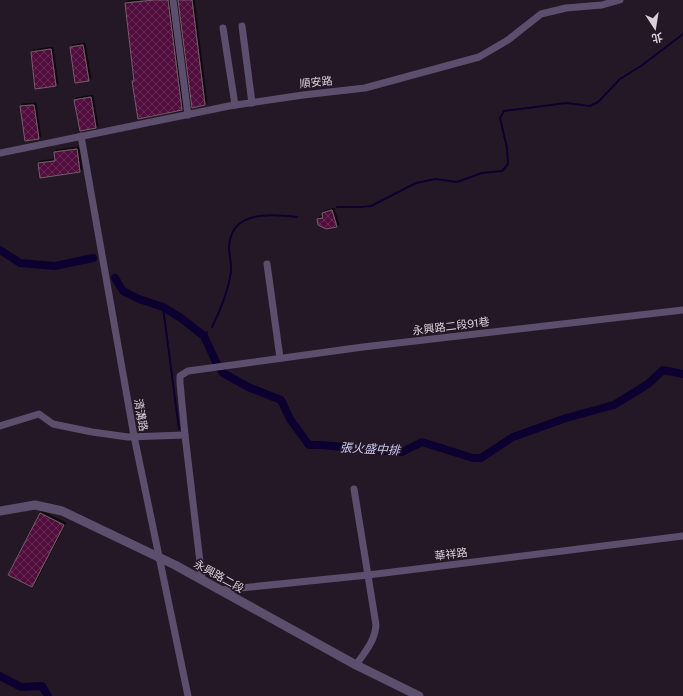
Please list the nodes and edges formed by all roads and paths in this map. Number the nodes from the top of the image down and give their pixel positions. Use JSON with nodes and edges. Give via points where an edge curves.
{"nodes":[{"id":1,"x":173,"y":0,"type":"edge"},
{"id":2,"x":620,"y":0,"type":"edge"},
{"id":3,"x":242,"y":26,"type":"dead end"},
{"id":4,"x":223,"y":28,"type":"dead end"},
{"id":5,"x":252,"y":103,"type":"junction"},
{"id":6,"x":235,"y":105,"type":"junction"},
{"id":7,"x":188,"y":114,"type":"junction"},
{"id":8,"x":81,"y":136,"type":"junction"},
{"id":9,"x":0,"y":153,"type":"edge"},
{"id":10,"x":267,"y":264,"type":"dead end"},
{"id":11,"x":683,"y":310,"type":"edge"},
{"id":12,"x":280,"y":358,"type":"junction"},
{"id":13,"x":0,"y":426,"type":"edge"},
{"id":14,"x":185,"y":435,"type":"junction"},
{"id":15,"x":134,"y":436,"type":"junction"},
{"id":16,"x":354,"y":489,"type":"dead end"},
{"id":17,"x":0,"y":510,"type":"edge"},
{"id":18,"x":683,"y":536,"type":"edge"},
{"id":19,"x":158,"y":557,"type":"junction"},
{"id":20,"x":368,"y":575,"type":"junction"},
{"id":21,"x":202,"y":579,"type":"junction"},
{"id":22,"x":221,"y":590,"type":"junction"},
{"id":23,"x":356,"y":665,"type":"junction"},
{"id":24,"x":188,"y":696,"type":"edge"},
{"id":25,"x":418,"y":696,"type":"edge"}],
"edges":[{"from":1,"to":7,"type":"street"},
{"from":2,"to":5,"type":"street","name":"順安路","via":[[541,14],[508,40],[479,57],[365,88],[303,94]]},
{"from":3,"to":5,"type":"street"},
{"from":4,"to":6,"type":"street"},
{"from":5,"to":6,"type":"street","name":"順安路"},
{"from":6,"to":7,"type":"street","name":"順安路"},
{"from":7,"to":8,"type":"street","name":"順安路"},
{"from":8,"to":9,"type":"street","name":"順安路"},
{"from":8,"to":15,"type":"street","name":"清溝路"},
{"from":10,"to":12,"type":"street"},
{"from":11,"to":12,"type":"street","name":"永興路二段91巷"},
{"from":12,"to":14,"type":"street","name":"永興路二段91巷","via":[[188,371],[180,376]]},
{"from":13,"to":15,"type":"street","via":[[38,414],[52,424],[92,432]]},
{"from":14,"to":15,"type":"street"},
{"from":14,"to":21,"type":"street","name":"永興路二段91巷"},
{"from":15,"to":19,"type":"street","name":"清溝路"},
{"from":16,"to":20,"type":"street"},
{"from":17,"to":19,"type":"street","name":"永興路二段","via":[[35,505],[62,511]]},
{"from":18,"to":20,"type":"street","name":"華祥路"},
{"from":19,"to":21,"type":"street","name":"永興路二段"},
{"from":19,"to":24,"type":"street","name":"清溝路"},
{"from":20,"to":22,"type":"street","name":"華祥路"},
{"from":20,"to":23,"type":"street","via":[[376,625],[375,634]]},
{"from":21,"to":22,"type":"street","name":"永興路二段"},
{"from":22,"to":23,"type":"street","name":"永興路二段"},
{"from":23,"to":25,"type":"street","name":"永興路二段"}]}
